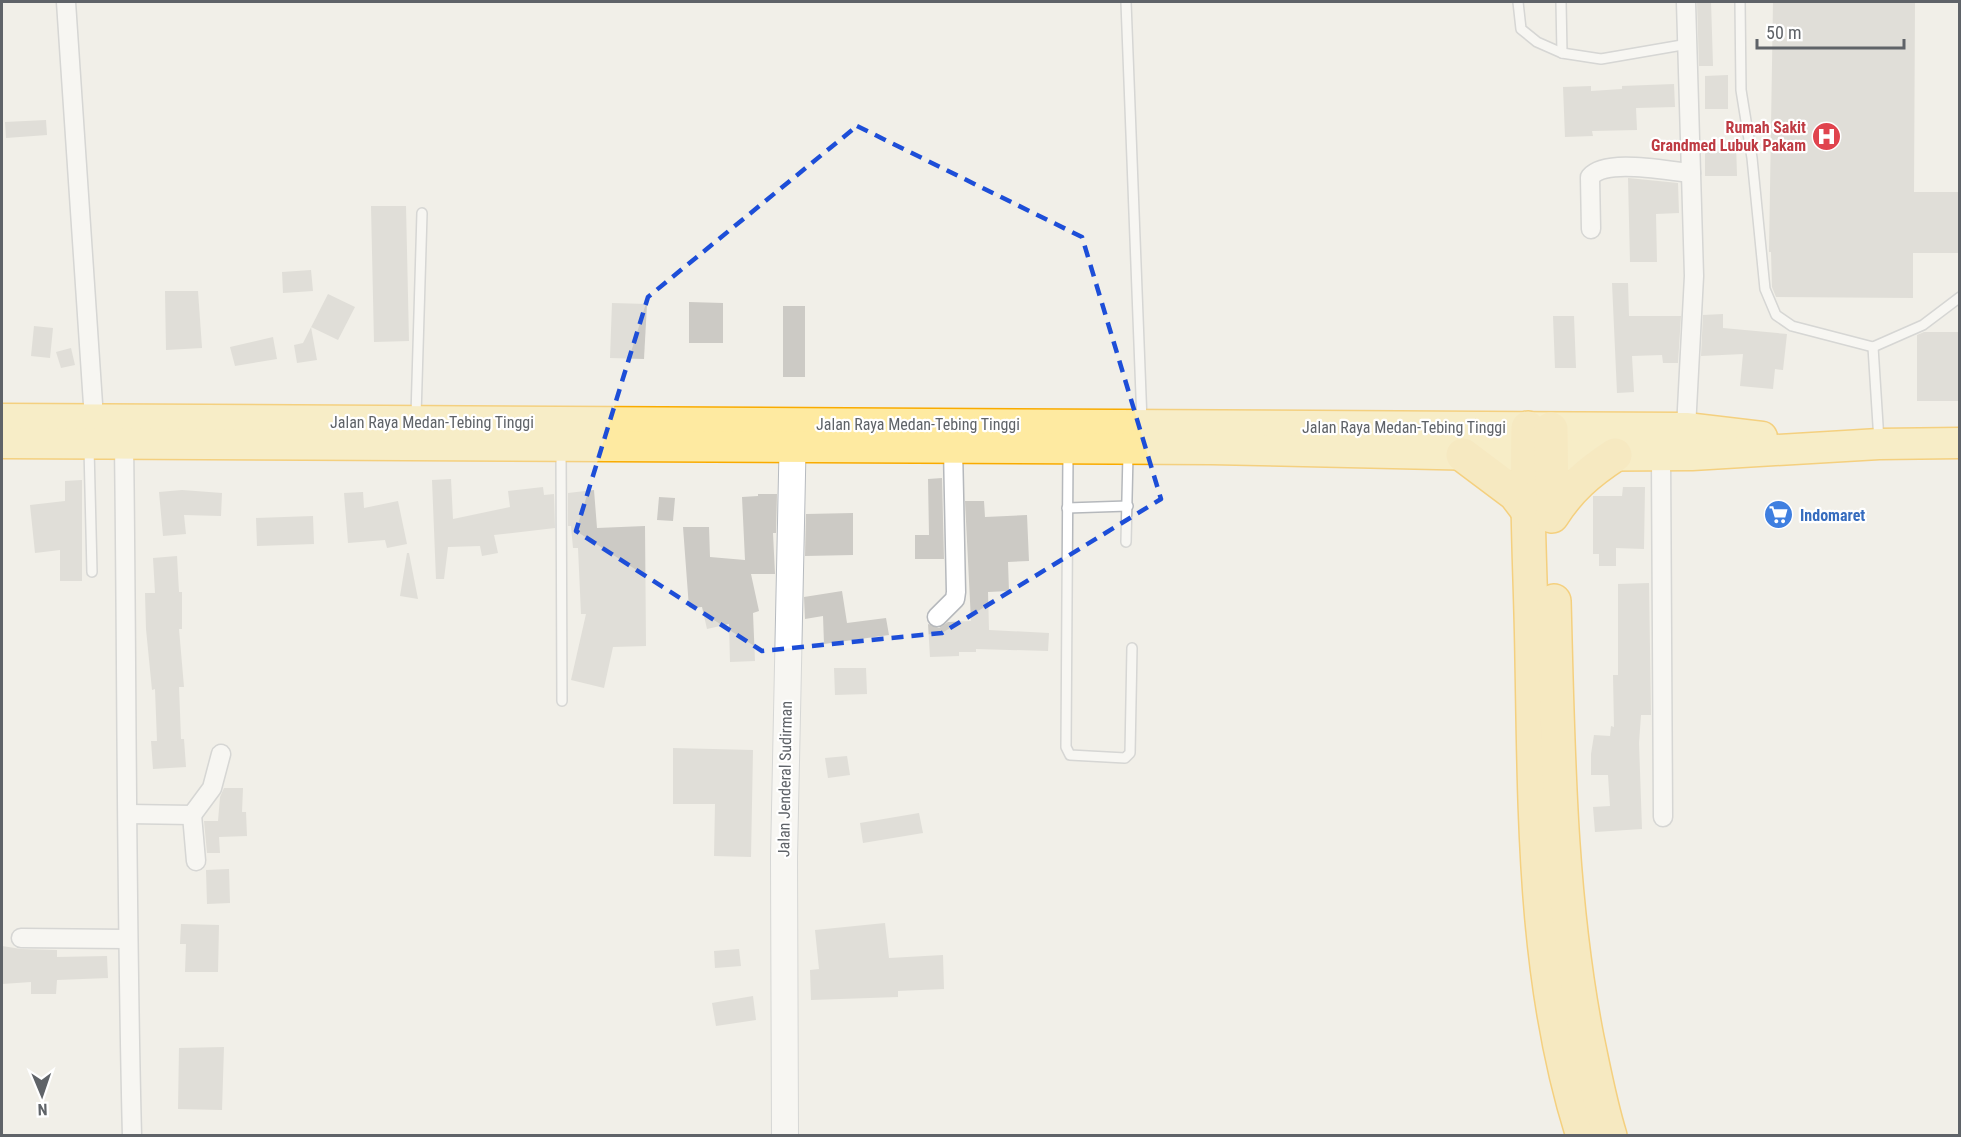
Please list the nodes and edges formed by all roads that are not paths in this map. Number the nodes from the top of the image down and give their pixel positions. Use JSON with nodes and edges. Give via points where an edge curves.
{"nodes":[{"id":1,"x":66,"y":2,"type":"edge"},
{"id":2,"x":1126,"y":2,"type":"edge"},
{"id":3,"x":1518,"y":2,"type":"edge"},
{"id":4,"x":1561,"y":2,"type":"edge"},
{"id":5,"x":1686,"y":2,"type":"edge"},
{"id":6,"x":1740,"y":2,"type":"edge"},
{"id":7,"x":1688,"y":44,"type":"junction"},
{"id":8,"x":1562,"y":53,"type":"junction"},
{"id":9,"x":1691,"y":173,"type":"junction"},
{"id":10,"x":422,"y":213,"type":"dead end"},
{"id":11,"x":1591,"y":229,"type":"dead end"},
{"id":12,"x":1959,"y":297,"type":"edge"},
{"id":13,"x":1873,"y":347,"type":"junction"},
{"id":14,"x":2,"y":419,"type":"edge"},
{"id":15,"x":416,"y":422,"type":"junction"},
{"id":16,"x":1686,"y":428,"type":"junction"},
{"id":17,"x":91,"y":431,"type":"junction"},
{"id":18,"x":361,"y":433,"type":"junction"},
{"id":19,"x":793,"y":435,"type":"junction"},
{"id":20,"x":1135,"y":436,"type":"junction"},
{"id":21,"x":1539,"y":442,"type":"junction"},
{"id":22,"x":124,"y":443,"type":"junction"},
{"id":23,"x":1959,"y":443,"type":"edge"},
{"id":24,"x":2,"y":444,"type":"edge"},
{"id":25,"x":1879,"y":444,"type":"junction"},
{"id":26,"x":561,"y":446,"type":"junction"},
{"id":27,"x":1834,"y":446,"type":"junction"},
{"id":28,"x":953,"y":448,"type":"junction"},
{"id":29,"x":1067,"y":448,"type":"junction"},
{"id":30,"x":1463,"y":455,"type":"junction"},
{"id":31,"x":1615,"y":455,"type":"junction"},
{"id":32,"x":1661,"y":456,"type":"junction"},
{"id":33,"x":1128,"y":506,"type":"junction"},
{"id":34,"x":1067,"y":508,"type":"junction"},
{"id":35,"x":1541,"y":515,"type":"junction"},
{"id":36,"x":1126,"y":542,"type":"dead end"},
{"id":37,"x":92,"y":572,"type":"dead end"},
{"id":38,"x":937,"y":617,"type":"dead end"},
{"id":39,"x":1132,"y":648,"type":"dead end"},
{"id":40,"x":562,"y":701,"type":"dead end"},
{"id":41,"x":221,"y":754,"type":"dead end"},
{"id":42,"x":129,"y":814,"type":"junction"},
{"id":43,"x":192,"y":815,"type":"junction"},
{"id":44,"x":1662,"y":817,"type":"dead end"},
{"id":45,"x":196,"y":861,"type":"dead end"},
{"id":46,"x":21,"y":938,"type":"dead end"},
{"id":47,"x":127,"y":939,"type":"junction"},
{"id":48,"x":132,"y":1136,"type":"edge"},
{"id":49,"x":785,"y":1136,"type":"edge"},
{"id":50,"x":1583,"y":1136,"type":"edge"},
{"id":51,"x":1610,"y":1136,"type":"edge"}],
"edges":[{"from":1,"to":17,"type":"street"},
{"from":2,"to":20,"type":"lane"},
{"from":3,"to":8,"type":"lane","via":[[1521,28],[1536,42]]},
{"from":4,"to":8,"type":"lane"},
{"from":5,"to":7,"type":"street"},
{"from":6,"to":13,"type":"lane","via":[[1741,90],[1770,306],[1792,327]]},
{"from":7,"to":8,"type":"lane","via":[[1601,59]]},
{"from":7,"to":9,"type":"street"},
{"from":9,"to":11,"type":"street","via":[[1616,166],[1595,171],[1590,177]]},
{"from":9,"to":16,"type":"street","via":[[1694,276]]},
{"from":10,"to":15,"type":"lane"},
{"from":12,"to":13,"type":"lane","via":[[1923,325]]},
{"from":13,"to":25,"type":"lane"},
{"from":14,"to":17,"type":"highway","name":"Jalan Raya Medan-Tebing Tinggi"},
{"from":15,"to":18,"type":"highway","name":"Jalan Raya Medan-Tebing Tinggi"},
{"from":15,"to":19,"type":"highway","name":"Jalan Raya Medan-Tebing Tinggi"},
{"from":16,"to":21,"type":"highway","name":"Jalan Raya Medan-Tebing Tinggi"},
{"from":16,"to":27,"type":"highway","name":"Jalan Raya Medan-Tebing Tinggi"},
{"from":17,"to":18,"type":"highway","name":"Jalan Raya Medan-Tebing Tinggi"},
{"from":17,"to":22,"type":"highway","name":"Jalan Raya Medan-Tebing Tinggi"},
{"from":17,"to":24,"type":"highway","name":"Jalan Raya Medan-Tebing Tinggi"},
{"from":17,"to":37,"type":"lane"},
{"from":18,"to":22,"type":"highway","name":"Jalan Raya Medan-Tebing Tinggi"},
{"from":18,"to":26,"type":"highway","name":"Jalan Raya Medan-Tebing Tinggi"},
{"from":19,"to":20,"type":"highway","name":"Jalan Raya Medan-Tebing Tinggi"},
{"from":19,"to":26,"type":"highway","name":"Jalan Raya Medan-Tebing Tinggi"},
{"from":19,"to":28,"type":"highway","name":"Jalan Raya Medan-Tebing Tinggi"},
{"from":19,"to":49,"type":"main road","name":"Jalan Jenderal Sudirman","via":[[784,857]]},
{"from":20,"to":21,"type":"highway","name":"Jalan Raya Medan-Tebing Tinggi"},
{"from":20,"to":29,"type":"highway","name":"Jalan Raya Medan-Tebing Tinggi"},
{"from":20,"to":30,"type":"highway","name":"Jalan Raya Medan-Tebing Tinggi"},
{"from":20,"to":33,"type":"lane"},
{"from":21,"to":30,"type":"highway","name":"Jalan Raya Medan-Tebing Tinggi"},
{"from":21,"to":31,"type":"highway","name":"Jalan Raya Medan-Tebing Tinggi"},
{"from":21,"to":35,"type":"highway"},
{"from":22,"to":42,"type":"street"},
{"from":23,"to":25,"type":"highway","name":"Jalan Raya Medan-Tebing Tinggi"},
{"from":25,"to":27,"type":"highway","name":"Jalan Raya Medan-Tebing Tinggi"},
{"from":26,"to":40,"type":"lane"},
{"from":27,"to":32,"type":"highway","name":"Jalan Raya Medan-Tebing Tinggi"},
{"from":28,"to":29,"type":"highway","name":"Jalan Raya Medan-Tebing Tinggi"},
{"from":28,"to":38,"type":"street","via":[[956,592],[955,599]]},
{"from":29,"to":34,"type":"lane"},
{"from":30,"to":35,"type":"highway"},
{"from":31,"to":32,"type":"highway","name":"Jalan Raya Medan-Tebing Tinggi"},
{"from":31,"to":35,"type":"highway","via":[[1590,471]]},
{"from":32,"to":44,"type":"street"},
{"from":33,"to":34,"type":"lane"},
{"from":33,"to":36,"type":"lane"},
{"from":34,"to":39,"type":"lane","via":[[1066,747],[1070,755],[1125,758],[1130,753]]},
{"from":35,"to":50,"type":"highway","via":[[1535,848],[1548,979]]},
{"from":35,"to":51,"type":"highway","via":[[1562,849],[1574,971]]},
{"from":41,"to":43,"type":"street","via":[[212,788]]},
{"from":42,"to":43,"type":"street"},
{"from":42,"to":47,"type":"street"},
{"from":43,"to":45,"type":"street"},
{"from":46,"to":47,"type":"street"},
{"from":47,"to":48,"type":"street"}]}
